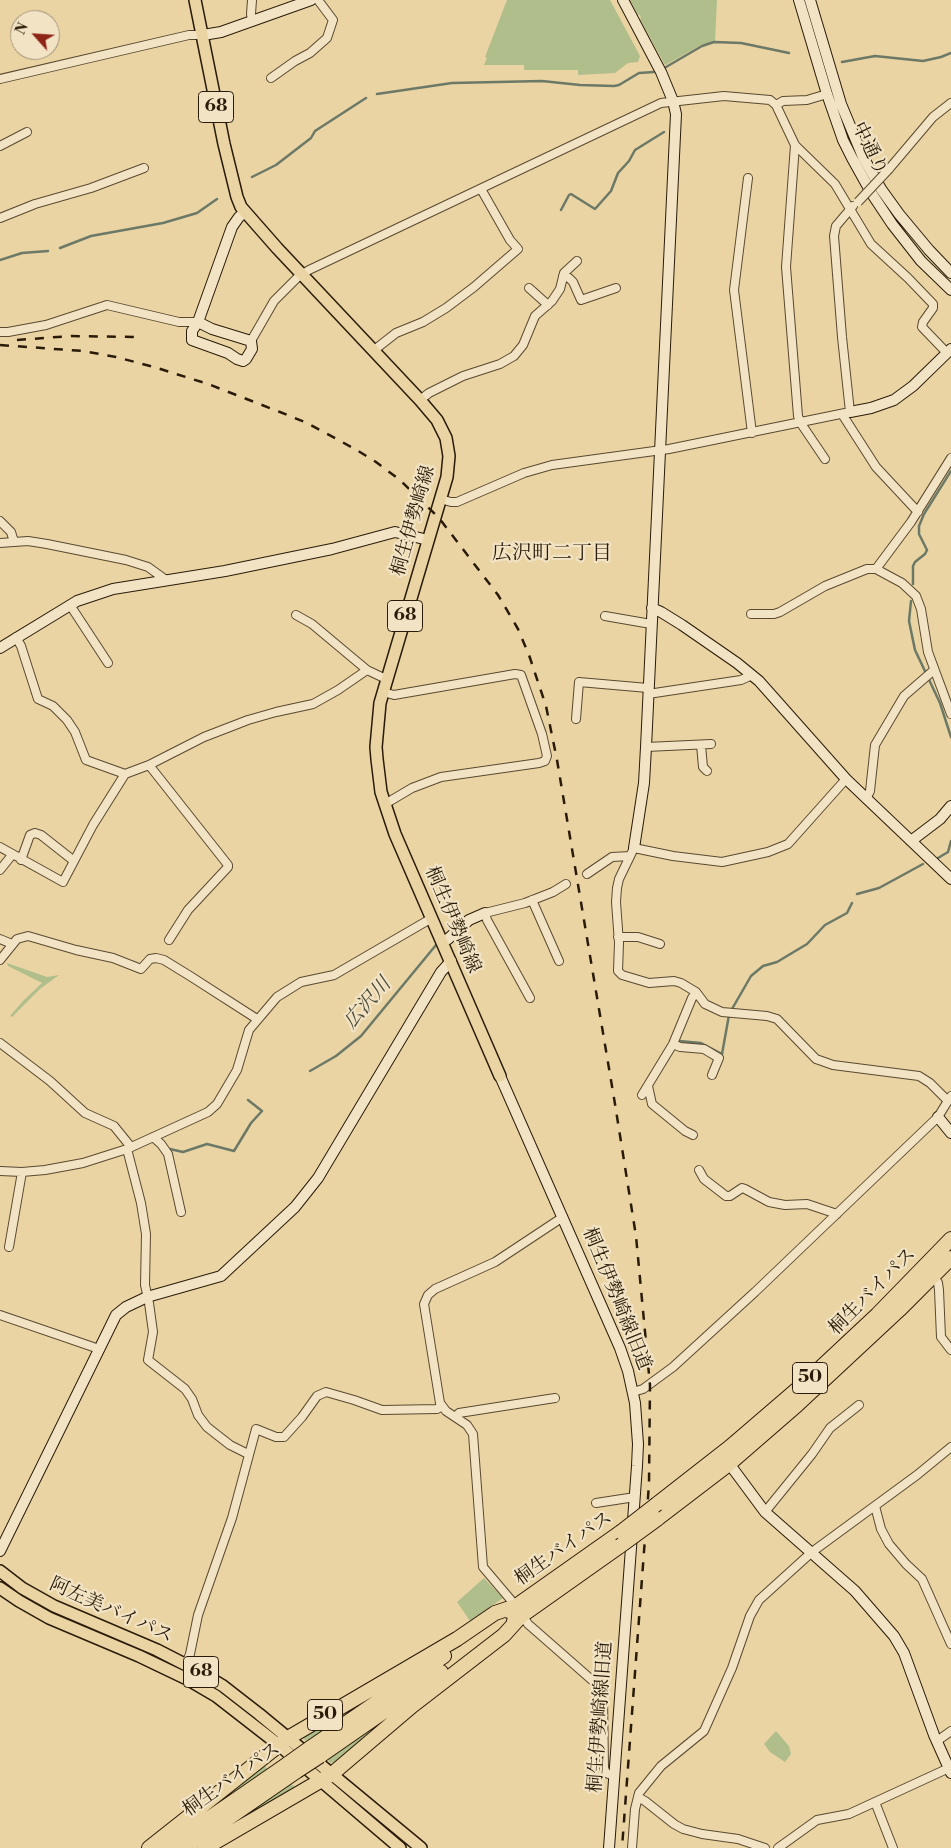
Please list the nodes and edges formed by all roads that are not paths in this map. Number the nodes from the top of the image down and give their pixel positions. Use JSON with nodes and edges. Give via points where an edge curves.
{"nodes":[{"id":1,"x":195,"y":0,"type":"edge"},
{"id":2,"x":252,"y":0,"type":"edge"},
{"id":3,"x":311,"y":0,"type":"edge"},
{"id":4,"x":318,"y":0,"type":"edge"},
{"id":5,"x":623,"y":0,"type":"edge"},
{"id":6,"x":799,"y":0,"type":"edge"},
{"id":7,"x":810,"y":0,"type":"edge"},
{"id":8,"x":252,"y":21,"type":"junction"},
{"id":9,"x":203,"y":35,"type":"junction"},
{"id":10,"x":271,"y":78,"type":"dead end"},
{"id":11,"x":0,"y":79,"type":"edge"},
{"id":12,"x":827,"y":94,"type":"junction"},
{"id":13,"x":673,"y":101,"type":"junction"},
{"id":14,"x":951,"y":103,"type":"edge"},
{"id":15,"x":776,"y":105,"type":"junction"},
{"id":16,"x":27,"y":132,"type":"dead end"},
{"id":17,"x":795,"y":145,"type":"junction"},
{"id":18,"x":0,"y":146,"type":"edge"},
{"id":19,"x":144,"y":168,"type":"dead end"},
{"id":20,"x":748,"y":178,"type":"dead end"},
{"id":21,"x":481,"y":189,"type":"junction"},
{"id":22,"x":850,"y":209,"type":"junction"},
{"id":23,"x":245,"y":212,"type":"junction"},
{"id":24,"x":0,"y":218,"type":"edge"},
{"id":25,"x":578,"y":261,"type":"dead end"},
{"id":26,"x":951,"y":272,"type":"edge"},
{"id":27,"x":302,"y":274,"type":"junction"},
{"id":28,"x":563,"y":276,"type":"junction"},
{"id":29,"x":528,"y":288,"type":"dead end"},
{"id":30,"x":616,"y":288,"type":"dead end"},
{"id":31,"x":951,"y":290,"type":"edge"},
{"id":32,"x":548,"y":305,"type":"junction"},
{"id":33,"x":198,"y":322,"type":"junction"},
{"id":34,"x":0,"y":332,"type":"edge"},
{"id":35,"x":250,"y":341,"type":"junction"},
{"id":36,"x":373,"y":350,"type":"junction"},
{"id":37,"x":949,"y":351,"type":"edge"},
{"id":38,"x":420,"y":400,"type":"junction"},
{"id":39,"x":846,"y":413,"type":"junction"},
{"id":40,"x":800,"y":422,"type":"junction"},
{"id":41,"x":752,"y":433,"type":"junction"},
{"id":42,"x":660,"y":450,"type":"junction"},
{"id":43,"x":951,"y":458,"type":"edge"},
{"id":44,"x":824,"y":459,"type":"dead end"},
{"id":45,"x":440,"y":499,"type":"junction"},
{"id":46,"x":918,"y":512,"type":"junction"},
{"id":47,"x":0,"y":521,"type":"edge"},
{"id":48,"x":428,"y":540,"type":"junction"},
{"id":49,"x":14,"y":542,"type":"junction"},
{"id":50,"x":0,"y":544,"type":"edge"},
{"id":51,"x":876,"y":569,"type":"junction"},
{"id":52,"x":166,"y":580,"type":"junction"},
{"id":53,"x":70,"y":605,"type":"junction"},
{"id":54,"x":652,"y":608,"type":"junction"},
{"id":55,"x":751,"y":614,"type":"dead end"},
{"id":56,"x":296,"y":615,"type":"dead end"},
{"id":57,"x":605,"y":616,"type":"dead end"},
{"id":58,"x":651,"y":624,"type":"junction"},
{"id":59,"x":16,"y":637,"type":"junction"},
{"id":60,"x":0,"y":648,"type":"edge"},
{"id":61,"x":108,"y":663,"type":"dead end"},
{"id":62,"x":367,"y":670,"type":"junction"},
{"id":63,"x":932,"y":672,"type":"junction"},
{"id":64,"x":752,"y":675,"type":"junction"},
{"id":65,"x":386,"y":679,"type":"junction"},
{"id":66,"x":648,"y":691,"type":"junction"},
{"id":67,"x":383,"y":692,"type":"junction"},
{"id":68,"x":951,"y":714,"type":"edge"},
{"id":69,"x":576,"y":719,"type":"dead end"},
{"id":70,"x":701,"y":744,"type":"junction"},
{"id":71,"x":711,"y":744,"type":"dead end"},
{"id":72,"x":646,"y":747,"type":"junction"},
{"id":73,"x":149,"y":765,"type":"junction"},
{"id":74,"x":707,"y":771,"type":"dead end"},
{"id":75,"x":125,"y":774,"type":"junction"},
{"id":76,"x":846,"y":779,"type":"junction"},
{"id":77,"x":866,"y":799,"type":"junction"},
{"id":78,"x":385,"y":804,"type":"junction"},
{"id":79,"x":951,"y":806,"type":"edge"},
{"id":80,"x":911,"y":841,"type":"junction"},
{"id":81,"x":0,"y":847,"type":"edge"},
{"id":82,"x":632,"y":852,"type":"junction"},
{"id":83,"x":12,"y":855,"type":"junction"},
{"id":84,"x":21,"y":860,"type":"junction"},
{"id":85,"x":74,"y":861,"type":"junction"},
{"id":86,"x":0,"y":870,"type":"edge"},
{"id":87,"x":587,"y":874,"type":"dead end"},
{"id":88,"x":951,"y":879,"type":"edge"},
{"id":89,"x":566,"y":884,"type":"dead end"},
{"id":90,"x":532,"y":900,"type":"junction"},
{"id":91,"x":485,"y":913,"type":"junction"},
{"id":92,"x":432,"y":918,"type":"junction"},
{"id":93,"x":618,"y":937,"type":"junction"},
{"id":94,"x":0,"y":939,"type":"edge"},
{"id":95,"x":169,"y":940,"type":"dead end"},
{"id":96,"x":443,"y":941,"type":"junction"},
{"id":97,"x":12,"y":944,"type":"junction"},
{"id":98,"x":660,"y":944,"type":"dead end"},
{"id":99,"x":0,"y":960,"type":"edge"},
{"id":100,"x":451,"y":961,"type":"junction"},
{"id":101,"x":560,"y":961,"type":"dead end"},
{"id":102,"x":696,"y":992,"type":"junction"},
{"id":103,"x":530,"y":998,"type":"dead end"},
{"id":104,"x":257,"y":1019,"type":"junction"},
{"id":105,"x":0,"y":1043,"type":"edge"},
{"id":106,"x":673,"y":1044,"type":"junction"},
{"id":107,"x":712,"y":1075,"type":"dead end"},
{"id":108,"x":500,"y":1076,"type":"joint"},
{"id":109,"x":648,"y":1086,"type":"junction"},
{"id":110,"x":642,"y":1095,"type":"dead end"},
{"id":111,"x":949,"y":1099,"type":"edge"},
{"id":112,"x":938,"y":1117,"type":"junction"},
{"id":113,"x":951,"y":1133,"type":"edge"},
{"id":114,"x":693,"y":1135,"type":"dead end"},
{"id":115,"x":153,"y":1138,"type":"junction"},
{"id":116,"x":129,"y":1148,"type":"junction"},
{"id":117,"x":699,"y":1170,"type":"dead end"},
{"id":118,"x":0,"y":1171,"type":"edge"},
{"id":119,"x":22,"y":1172,"type":"junction"},
{"id":120,"x":181,"y":1212,"type":"dead end"},
{"id":121,"x":837,"y":1214,"type":"junction"},
{"id":122,"x":564,"y":1217,"type":"junction"},
{"id":123,"x":951,"y":1239,"type":"edge"},
{"id":124,"x":10,"y":1247,"type":"dead end"},
{"id":125,"x":951,"y":1258,"type":"edge"},
{"id":126,"x":934,"y":1276,"type":"junction"},
{"id":127,"x":147,"y":1297,"type":"junction"},
{"id":128,"x":0,"y":1315,"type":"edge"},
{"id":129,"x":99,"y":1349,"type":"junction"},
{"id":130,"x":951,"y":1350,"type":"edge"},
{"id":131,"x":633,"y":1392,"type":"junction"},
{"id":132,"x":555,"y":1398,"type":"dead end"},
{"id":133,"x":859,"y":1405,"type":"dead end"},
{"id":134,"x":442,"y":1406,"type":"junction"},
{"id":135,"x":455,"y":1417,"type":"junction"},
{"id":136,"x":951,"y":1447,"type":"edge"},
{"id":137,"x":248,"y":1454,"type":"junction"},
{"id":138,"x":726,"y":1459,"type":"junction"},
{"id":139,"x":635,"y":1497,"type":"junction"},
{"id":140,"x":596,"y":1503,"type":"dead end"},
{"id":141,"x":875,"y":1506,"type":"junction"},
{"id":142,"x":765,"y":1512,"type":"junction"},
{"id":143,"x":0,"y":1551,"type":"edge"},
{"id":144,"x":812,"y":1552,"type":"junction"},
{"id":145,"x":0,"y":1571,"type":"edge"},
{"id":146,"x":0,"y":1588,"type":"edge"},
{"id":147,"x":519,"y":1610,"type":"junction"},
{"id":148,"x":951,"y":1644,"type":"edge"},
{"id":149,"x":186,"y":1664,"type":"junction"},
{"id":150,"x":951,"y":1731,"type":"edge"},
{"id":151,"x":283,"y":1741,"type":"junction"},
{"id":152,"x":936,"y":1741,"type":"junction"},
{"id":153,"x":293,"y":1767,"type":"junction"},
{"id":154,"x":950,"y":1771,"type":"edge"},
{"id":155,"x":614,"y":1776,"type":"junction"},
{"id":156,"x":326,"y":1777,"type":"junction"},
{"id":157,"x":638,"y":1797,"type":"junction"},
{"id":158,"x":875,"y":1802,"type":"junction"},
{"id":159,"x":149,"y":1848,"type":"edge"},
{"id":160,"x":166,"y":1848,"type":"edge"},
{"id":161,"x":185,"y":1848,"type":"edge"},
{"id":162,"x":205,"y":1848,"type":"edge"},
{"id":163,"x":400,"y":1848,"type":"edge"},
{"id":164,"x":421,"y":1848,"type":"edge"},
{"id":165,"x":609,"y":1848,"type":"edge"},
{"id":166,"x":632,"y":1848,"type":"edge"},
{"id":167,"x":765,"y":1848,"type":"edge"},
{"id":168,"x":778,"y":1848,"type":"edge"},
{"id":169,"x":892,"y":1848,"type":"edge"}],
"edges":[{"from":1,"to":9,"type":"main road","name":"桐生伊勢崎線","number":"68"},
{"from":2,"to":8,"type":"street"},
{"from":3,"to":8,"type":"street"},
{"from":4,"to":10,"type":"street","via":[[333,20],[327,38],[310,54]]},
{"from":5,"to":13,"type":"street"},
{"from":6,"to":12,"type":"street","name":"中通り"},
{"from":7,"to":26,"type":"street","name":"中通り","via":[[841,104],[863,157],[899,214]]},
{"from":8,"to":9,"type":"street"},
{"from":9,"to":11,"type":"street","via":[[189,35]]},
{"from":9,"to":23,"type":"main road","name":"桐生伊勢崎線","number":"68","via":[[224,144],[237,197]]},
{"from":12,"to":15,"type":"street"},
{"from":12,"to":31,"type":"street","name":"中通り","via":[[843,140],[881,209],[910,248]]},
{"from":13,"to":15,"type":"street","via":[[724,96],[770,100]]},
{"from":13,"to":21,"type":"street","via":[[661,103]]},
{"from":13,"to":42,"type":"street","via":[[676,124]]},
{"from":14,"to":22,"type":"street","bridge":true,"via":[[933,117]]},
{"from":15,"to":17,"type":"street"},
{"from":16,"to":18,"type":"street"},
{"from":17,"to":22,"type":"street","via":[[835,184]]},
{"from":17,"to":40,"type":"street","via":[[786,267]]},
{"from":19,"to":24,"type":"street"},
{"from":20,"to":41,"type":"street","via":[[734,290]]},
{"from":21,"to":27,"type":"street"},
{"from":21,"to":36,"type":"street","via":[[510,240],[518,248],[446,308],[396,333]]},
{"from":22,"to":37,"type":"street","via":[[871,244],[934,304],[922,327]]},
{"from":22,"to":39,"type":"street","via":[[836,226],[834,236]]},
{"from":23,"to":27,"type":"main road","name":"桐生伊勢崎線","number":"68"},
{"from":23,"to":33,"type":"street","via":[[232,227]]},
{"from":25,"to":28,"type":"street","via":[[565,270]]},
{"from":27,"to":35,"type":"street","via":[[274,301]]},
{"from":27,"to":36,"type":"main road","name":"桐生伊勢崎線","number":"68"},
{"from":28,"to":30,"type":"street","via":[[573,282],[581,300]]},
{"from":28,"to":32,"type":"street","via":[[560,289]]},
{"from":29,"to":32,"type":"street"},
{"from":32,"to":38,"type":"street","via":[[535,316],[521,348],[510,359],[463,376]]},
{"from":33,"to":34,"type":"street","via":[[179,322],[104,305],[46,325]]},
{"from":33,"to":35,"type":"street"},
{"from":33,"to":35,"type":"street","via":[[192,331],[192,340],[237,359],[246,359],[252,348]]},
{"from":36,"to":38,"type":"main road","name":"桐生伊勢崎線","number":"68"},
{"from":37,"to":39,"type":"street","via":[[894,400]]},
{"from":38,"to":45,"type":"main road","name":"桐生伊勢崎線","number":"68","via":[[437,420],[448,444],[448,470]]},
{"from":39,"to":40,"type":"street"},
{"from":39,"to":46,"type":"street","via":[[876,467]]},
{"from":40,"to":41,"type":"street"},
{"from":40,"to":44,"type":"street"},
{"from":41,"to":42,"type":"street"},
{"from":42,"to":45,"type":"street","via":[[545,467],[457,502]]},
{"from":42,"to":54,"type":"street"},
{"from":43,"to":46,"type":"street"},
{"from":45,"to":48,"type":"main road","name":"桐生伊勢崎線","number":"68"},
{"from":46,"to":51,"type":"street"},
{"from":47,"to":49,"type":"street","via":[[11,532]]},
{"from":48,"to":52,"type":"street","via":[[395,532],[332,550]]},
{"from":48,"to":65,"type":"main road","name":"桐生伊勢崎線","number":"68"},
{"from":49,"to":50,"type":"street"},
{"from":49,"to":52,"type":"street","via":[[47,544],[128,560],[148,567]]},
{"from":51,"to":55,"type":"street","via":[[867,569],[825,586],[780,612]]},
{"from":51,"to":63,"type":"street","via":[[902,583],[916,596]]},
{"from":52,"to":53,"type":"street","via":[[105,591]]},
{"from":53,"to":59,"type":"street"},
{"from":53,"to":61,"type":"street"},
{"from":54,"to":58,"type":"street"},
{"from":54,"to":64,"type":"street"},
{"from":56,"to":62,"type":"street","via":[[312,624]]},
{"from":57,"to":58,"type":"street"},
{"from":58,"to":66,"type":"street"},
{"from":59,"to":60,"type":"street"},
{"from":59,"to":75,"type":"street","via":[[38,699],[53,706],[68,720],[86,760]]},
{"from":62,"to":65,"type":"street"},
{"from":62,"to":73,"type":"street","via":[[313,704],[248,720],[204,737]]},
{"from":63,"to":68,"type":"street"},
{"from":63,"to":77,"type":"street","via":[[904,696],[875,745],[870,791]]},
{"from":64,"to":66,"type":"street","via":[[741,680]]},
{"from":64,"to":76,"type":"street"},
{"from":65,"to":67,"type":"main road","name":"桐生伊勢崎線","number":"68"},
{"from":66,"to":69,"type":"street","via":[[579,682]]},
{"from":66,"to":72,"type":"street"},
{"from":67,"to":78,"type":"main road","name":"桐生伊勢崎線","number":"68","via":[[376,747],[378,777]]},
{"from":67,"to":78,"type":"street","via":[[394,695],[521,675],[547,756],[540,763],[441,778],[412,788]]},
{"from":70,"to":71,"type":"street"},
{"from":70,"to":72,"type":"street"},
{"from":70,"to":74,"type":"street","via":[[703,767]]},
{"from":72,"to":82,"type":"street","via":[[644,783]]},
{"from":73,"to":75,"type":"street"},
{"from":73,"to":95,"type":"street","via":[[228,865],[188,910]]},
{"from":75,"to":85,"type":"street"},
{"from":76,"to":77,"type":"street"},
{"from":76,"to":82,"type":"street","via":[[788,844],[768,852],[722,862]]},
{"from":77,"to":80,"type":"street"},
{"from":78,"to":92,"type":"main road","name":"桐生伊勢崎線","number":"68"},
{"from":79,"to":80,"type":"street","via":[[940,819]]},
{"from":80,"to":88,"type":"street"},
{"from":81,"to":83,"type":"street"},
{"from":82,"to":87,"type":"street","via":[[612,858]]},
{"from":82,"to":93,"type":"street","via":[[617,888]]},
{"from":83,"to":84,"type":"street"},
{"from":83,"to":86,"type":"street"},
{"from":84,"to":85,"type":"street","via":[[62,882]]},
{"from":84,"to":85,"type":"street","via":[[30,835],[35,833]]},
{"from":89,"to":90,"type":"street"},
{"from":90,"to":91,"type":"street"},
{"from":90,"to":101,"type":"street"},
{"from":91,"to":96,"type":"street","via":[[468,920]]},
{"from":91,"to":103,"type":"street"},
{"from":92,"to":96,"type":"main road","name":"桐生伊勢崎線","number":"68"},
{"from":92,"to":104,"type":"street","via":[[334,975],[301,982],[277,997]]},
{"from":93,"to":98,"type":"street","via":[[638,937]]},
{"from":93,"to":102,"type":"street","via":[[619,973],[649,983],[681,983]]},
{"from":94,"to":97,"type":"street"},
{"from":96,"to":100,"type":"main road","name":"桐生伊勢崎線","number":"68"},
{"from":97,"to":99,"type":"street"},
{"from":97,"to":104,"type":"street","via":[[21,937],[32,936],[141,969],[150,959],[164,960]]},
{"from":100,"to":108,"type":"main road","name":"桐生伊勢崎線","number":"68"},
{"from":100,"to":127,"type":"street","via":[[318,1178],[299,1203],[221,1276]]},
{"from":102,"to":106,"type":"street"},
{"from":102,"to":111,"type":"street","via":[[705,1004],[722,1012],[776,1019],[816,1059],[833,1065],[919,1076]]},
{"from":104,"to":115,"type":"street","via":[[249,1030],[237,1070],[213,1108]]},
{"from":105,"to":116,"type":"street","via":[[85,1112],[111,1123]]},
{"from":106,"to":107,"type":"street","via":[[714,1054],[718,1058]]},
{"from":106,"to":109,"type":"street"},
{"from":108,"to":122,"type":"street","name":"桐生伊勢崎線旧道"},
{"from":109,"to":110,"type":"street"},
{"from":109,"to":114,"type":"street","via":[[652,1104]]},
{"from":111,"to":112,"type":"street"},
{"from":112,"to":113,"type":"street"},
{"from":112,"to":121,"type":"street"},
{"from":115,"to":116,"type":"street"},
{"from":115,"to":120,"type":"street","via":[[168,1154]]},
{"from":116,"to":119,"type":"street","via":[[83,1164]]},
{"from":116,"to":127,"type":"street","via":[[145,1222]]},
{"from":117,"to":121,"type":"street","via":[[704,1179],[726,1196],[742,1188],[769,1202],[807,1204]]},
{"from":118,"to":119,"type":"street"},
{"from":119,"to":124,"type":"street"},
{"from":121,"to":131,"type":"street","via":[[690,1352],[654,1382]]},
{"from":122,"to":131,"type":"street","name":"桐生伊勢崎線旧道","via":[[620,1348]]},
{"from":122,"to":134,"type":"street","via":[[495,1262],[434,1289],[428,1295],[424,1312]]},
{"from":123,"to":138,"type":"highway","name":"桐生バイパス","number":"50"},
{"from":125,"to":126,"type":"highway","name":"桐生バイパス","number":"50"},
{"from":126,"to":130,"type":"street","via":[[939,1290],[941,1337]]},
{"from":126,"to":138,"type":"highway","name":"桐生バイパス","number":"50","via":[[797,1406]]},
{"from":127,"to":129,"type":"street","via":[[119,1312]]},
{"from":127,"to":137,"type":"street","via":[[153,1332],[148,1360],[185,1389],[207,1427]]},
{"from":128,"to":129,"type":"street"},
{"from":129,"to":143,"type":"street"},
{"from":131,"to":139,"type":"street","name":"桐生伊勢崎線旧道","via":[[638,1444]]},
{"from":132,"to":135,"type":"street","via":[[459,1413]]},
{"from":133,"to":142,"type":"street","via":[[830,1428]]},
{"from":134,"to":135,"type":"street"},
{"from":134,"to":137,"type":"street","via":[[437,1409],[382,1410],[326,1392],[317,1396],[284,1437],[256,1429]]},
{"from":135,"to":147,"type":"street","via":[[473,1434],[483,1567]]},
{"from":136,"to":141,"type":"street"},
{"from":137,"to":149,"type":"street","via":[[232,1518],[198,1615]]},
{"from":138,"to":142,"type":"street"},
{"from":138,"to":147,"type":"highway","name":"桐生バイパス","number":"50","bridge":true,"via":[[657,1504]]},
{"from":138,"to":147,"type":"highway","name":"桐生バイパス","number":"50","bridge":true,"via":[[657,1519],[620,1546]]},
{"from":139,"to":140,"type":"street"},
{"from":139,"to":155,"type":"street","name":"桐生伊勢崎線旧道"},
{"from":141,"to":144,"type":"street"},
{"from":141,"to":148,"type":"street","via":[[881,1529],[890,1544],[922,1579]]},
{"from":142,"to":144,"type":"street"},
{"from":144,"to":152,"type":"street","via":[[856,1591],[894,1636],[910,1669]]},
{"from":144,"to":157,"type":"street","via":[[756,1605],[704,1731],[655,1772]]},
{"from":145,"to":149,"type":"main road","name":"阿左美バイパス","number":"68","via":[[54,1606]]},
{"from":146,"to":151,"type":"main road","name":"阿左美バイパス","number":"68","via":[[49,1618],[194,1683]]},
{"from":147,"to":151,"type":"highway","number":"50","via":[[495,1613],[457,1639]]},
{"from":147,"to":153,"type":"highway","name":"桐生バイパス","number":"50","bridge":true},
{"from":147,"to":155,"type":"street","via":[[528,1624],[601,1688],[604,1768],[606,1773]]},
{"from":147,"to":156,"type":"highway","number":"50","via":[[504,1634]]},
{"from":149,"to":151,"type":"main road","name":"阿左美バイパス","number":"68","via":[[222,1686]]},
{"from":150,"to":152,"type":"street"},
{"from":151,"to":156,"type":"main road","name":"阿左美バイパス","number":"68"},
{"from":151,"to":159,"type":"highway","number":"50"},
{"from":152,"to":154,"type":"street"},
{"from":153,"to":160,"type":"highway","name":"桐生バイパス","number":"50"},
{"from":153,"to":161,"type":"highway","name":"桐生バイパス","number":"50"},
{"from":154,"to":158,"type":"street"},
{"from":155,"to":165,"type":"street","name":"桐生伊勢崎線旧道"},
{"from":156,"to":162,"type":"highway","number":"50"},
{"from":156,"to":163,"type":"main road","name":"阿左美バイパス","number":"68"},
{"from":156,"to":164,"type":"main road","name":"阿左美バイパス","number":"68"},
{"from":157,"to":166,"type":"street"},
{"from":157,"to":167,"type":"street","via":[[683,1829],[738,1839]]},
{"from":158,"to":168,"type":"street","via":[[843,1816],[818,1820]]},
{"from":158,"to":169,"type":"street"}]}
